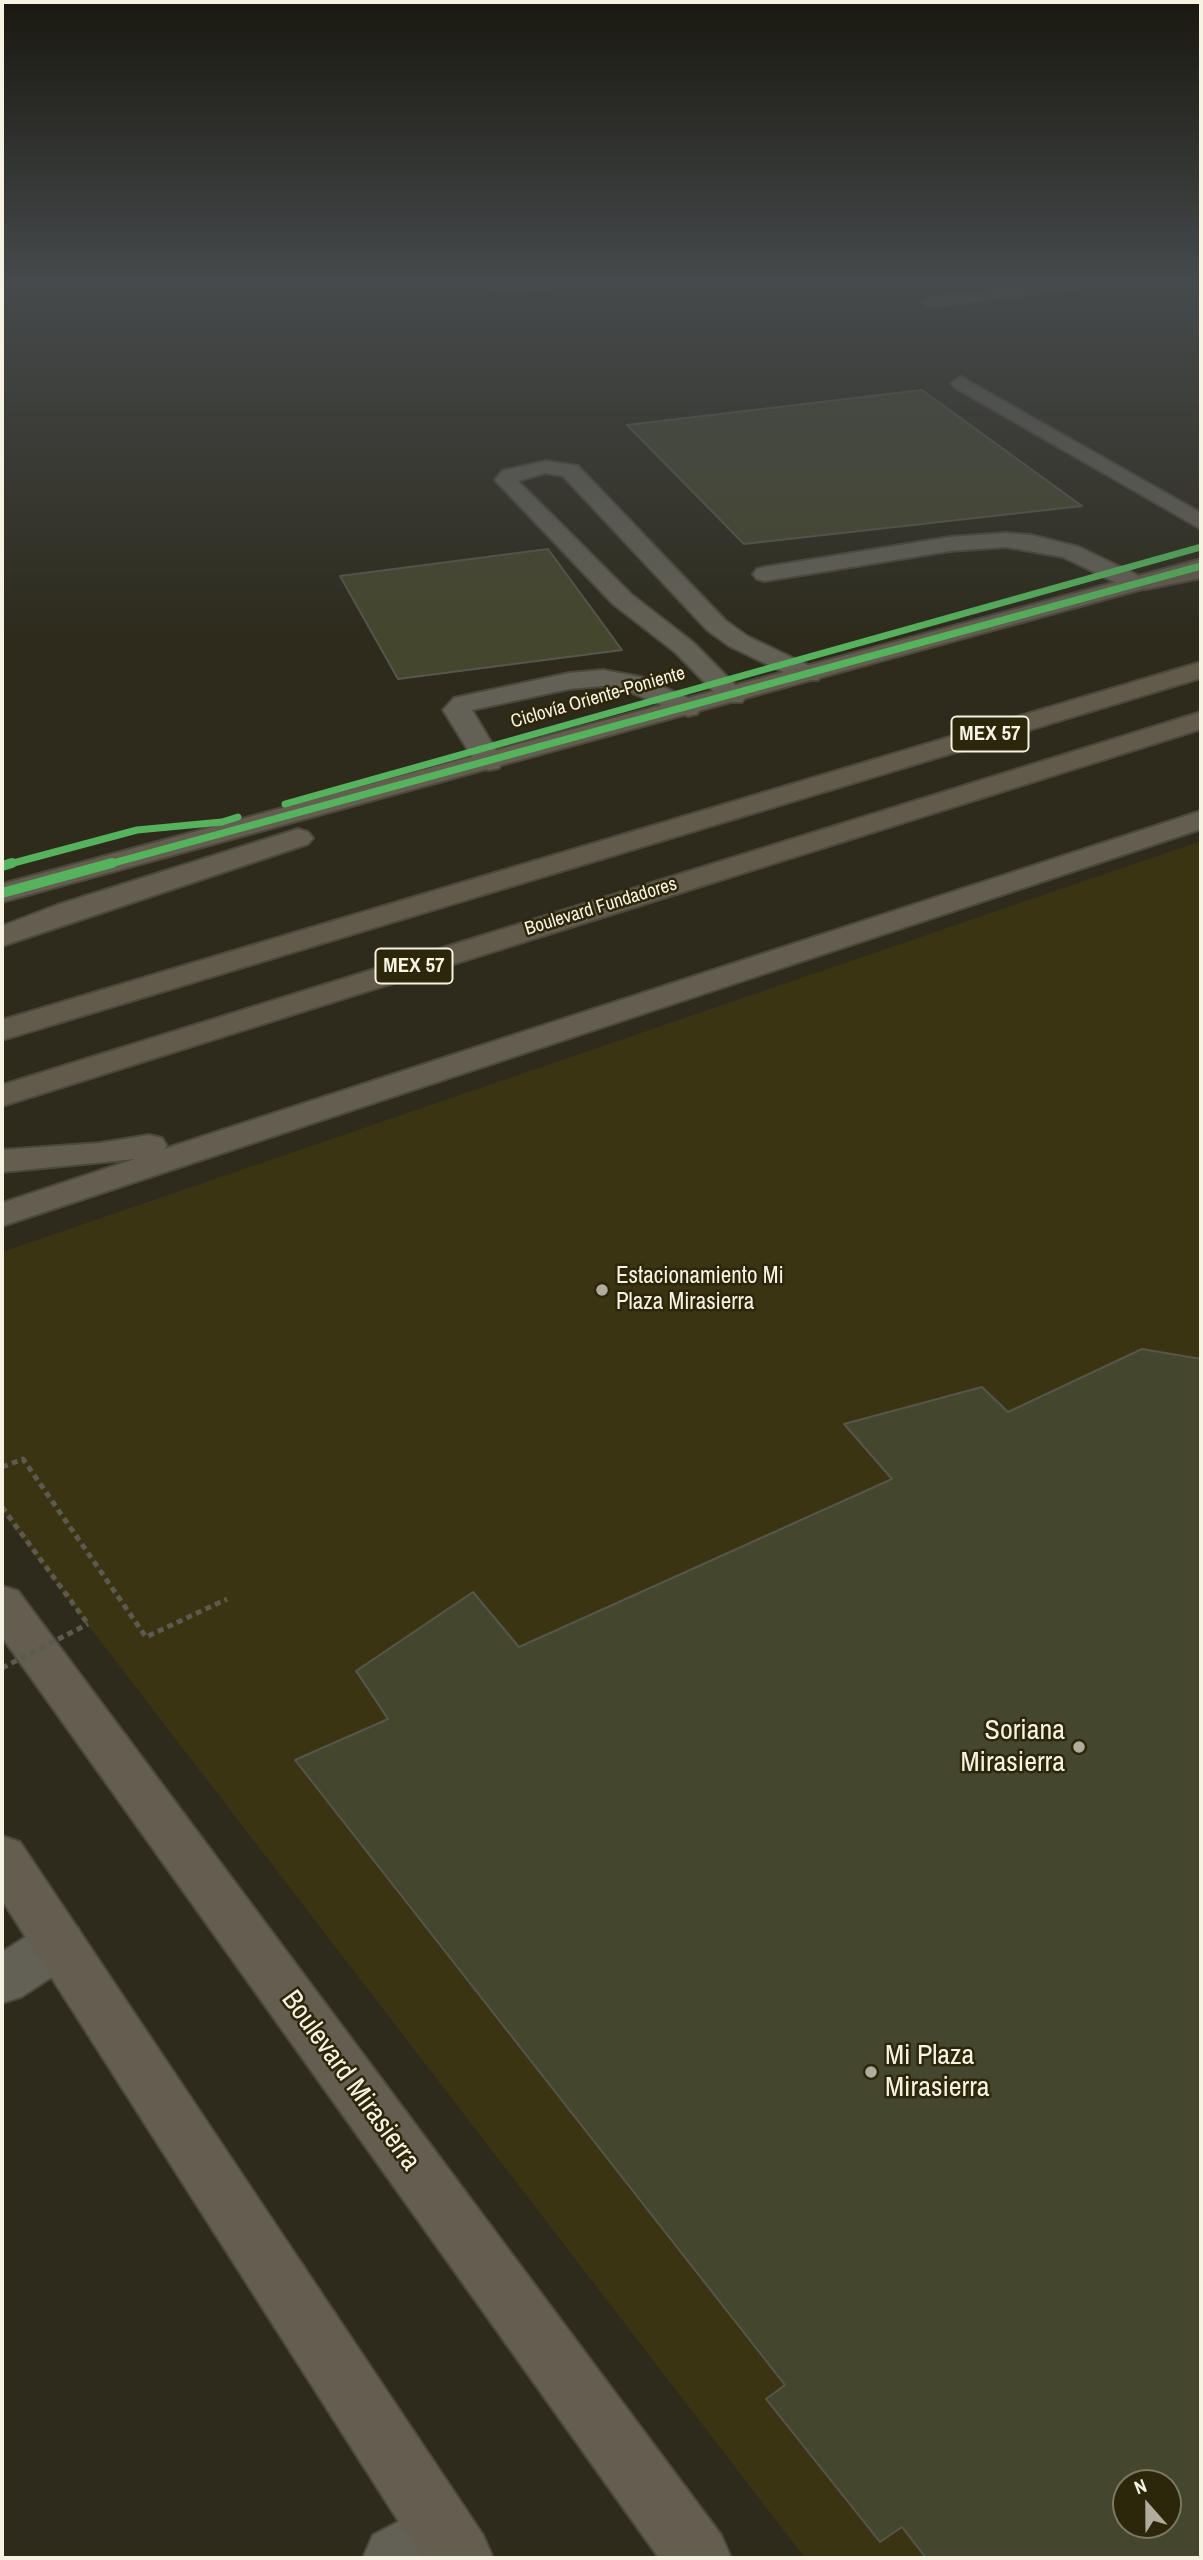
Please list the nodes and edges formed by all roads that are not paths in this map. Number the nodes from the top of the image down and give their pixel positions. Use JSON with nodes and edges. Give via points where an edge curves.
{"nodes":[{"id":1,"x":996,"y":403,"type":"edge"},
{"id":2,"x":1201,"y":523,"type":"edge"},
{"id":3,"x":1201,"y":566,"type":"edge"},
{"id":4,"x":1201,"y":571,"type":"edge"},
{"id":5,"x":765,"y":574,"type":"dead end"},
{"id":6,"x":1142,"y":583,"type":"junction"},
{"id":7,"x":1201,"y":670,"type":"edge"},
{"id":8,"x":809,"y":675,"type":"junction"},
{"id":9,"x":733,"y":696,"type":"junction"},
{"id":10,"x":677,"y":711,"type":"junction"},
{"id":11,"x":1201,"y":720,"type":"edge"},
{"id":12,"x":489,"y":762,"type":"junction"},
{"id":13,"x":1201,"y":820,"type":"edge"},
{"id":14,"x":2,"y":892,"type":"edge"},
{"id":15,"x":2,"y":937,"type":"edge"},
{"id":16,"x":2,"y":1030,"type":"edge"},
{"id":17,"x":2,"y":1096,"type":"edge"},
{"id":18,"x":260,"y":1129,"type":"junction"},
{"id":19,"x":2,"y":1161,"type":"edge"},
{"id":20,"x":2,"y":1215,"type":"edge"},
{"id":21,"x":2,"y":1603,"type":"edge"},
{"id":22,"x":2,"y":1857,"type":"edge"},
{"id":23,"x":59,"y":1944,"type":"junction"},
{"id":24,"x":2,"y":1980,"type":"edge"},
{"id":25,"x":433,"y":2549,"type":"edge"},
{"id":26,"x":698,"y":2558,"type":"edge"}],
"edges":[{"from":1,"to":2,"type":"street"},
{"from":3,"to":6,"type":"main road"},
{"from":4,"to":6,"type":"highway"},
{"from":5,"to":6,"type":"street","via":[[950,544],[1006,540],[1071,552]]},
{"from":6,"to":8,"type":"main road"},
{"from":7,"to":16,"type":"highway","number":"MEX 57"},
{"from":8,"to":9,"type":"main road"},
{"from":8,"to":9,"type":"street","via":[[738,641],[716,625],[570,471],[545,467],[506,480],[622,599],[685,648]]},
{"from":9,"to":10,"type":"main road"},
{"from":10,"to":12,"type":"main road"},
{"from":10,"to":12,"type":"street","via":[[632,683],[603,678],[463,704],[456,710]]},
{"from":10,"to":15,"type":"main road","via":[[525,766]]},
{"from":11,"to":17,"type":"highway","name":"Boulevard Fundadores","number":"MEX 57"},
{"from":12,"to":14,"type":"main road"},
{"from":13,"to":18,"type":"main road"},
{"from":18,"to":19,"type":"main road","via":[[100,1154]]},
{"from":18,"to":20,"type":"main road"},
{"from":21,"to":26,"type":"main road","name":"Boulevard Mirasierra"},
{"from":22,"to":23,"type":"main road"},
{"from":23,"to":24,"type":"street"},
{"from":23,"to":25,"type":"main road"}]}
